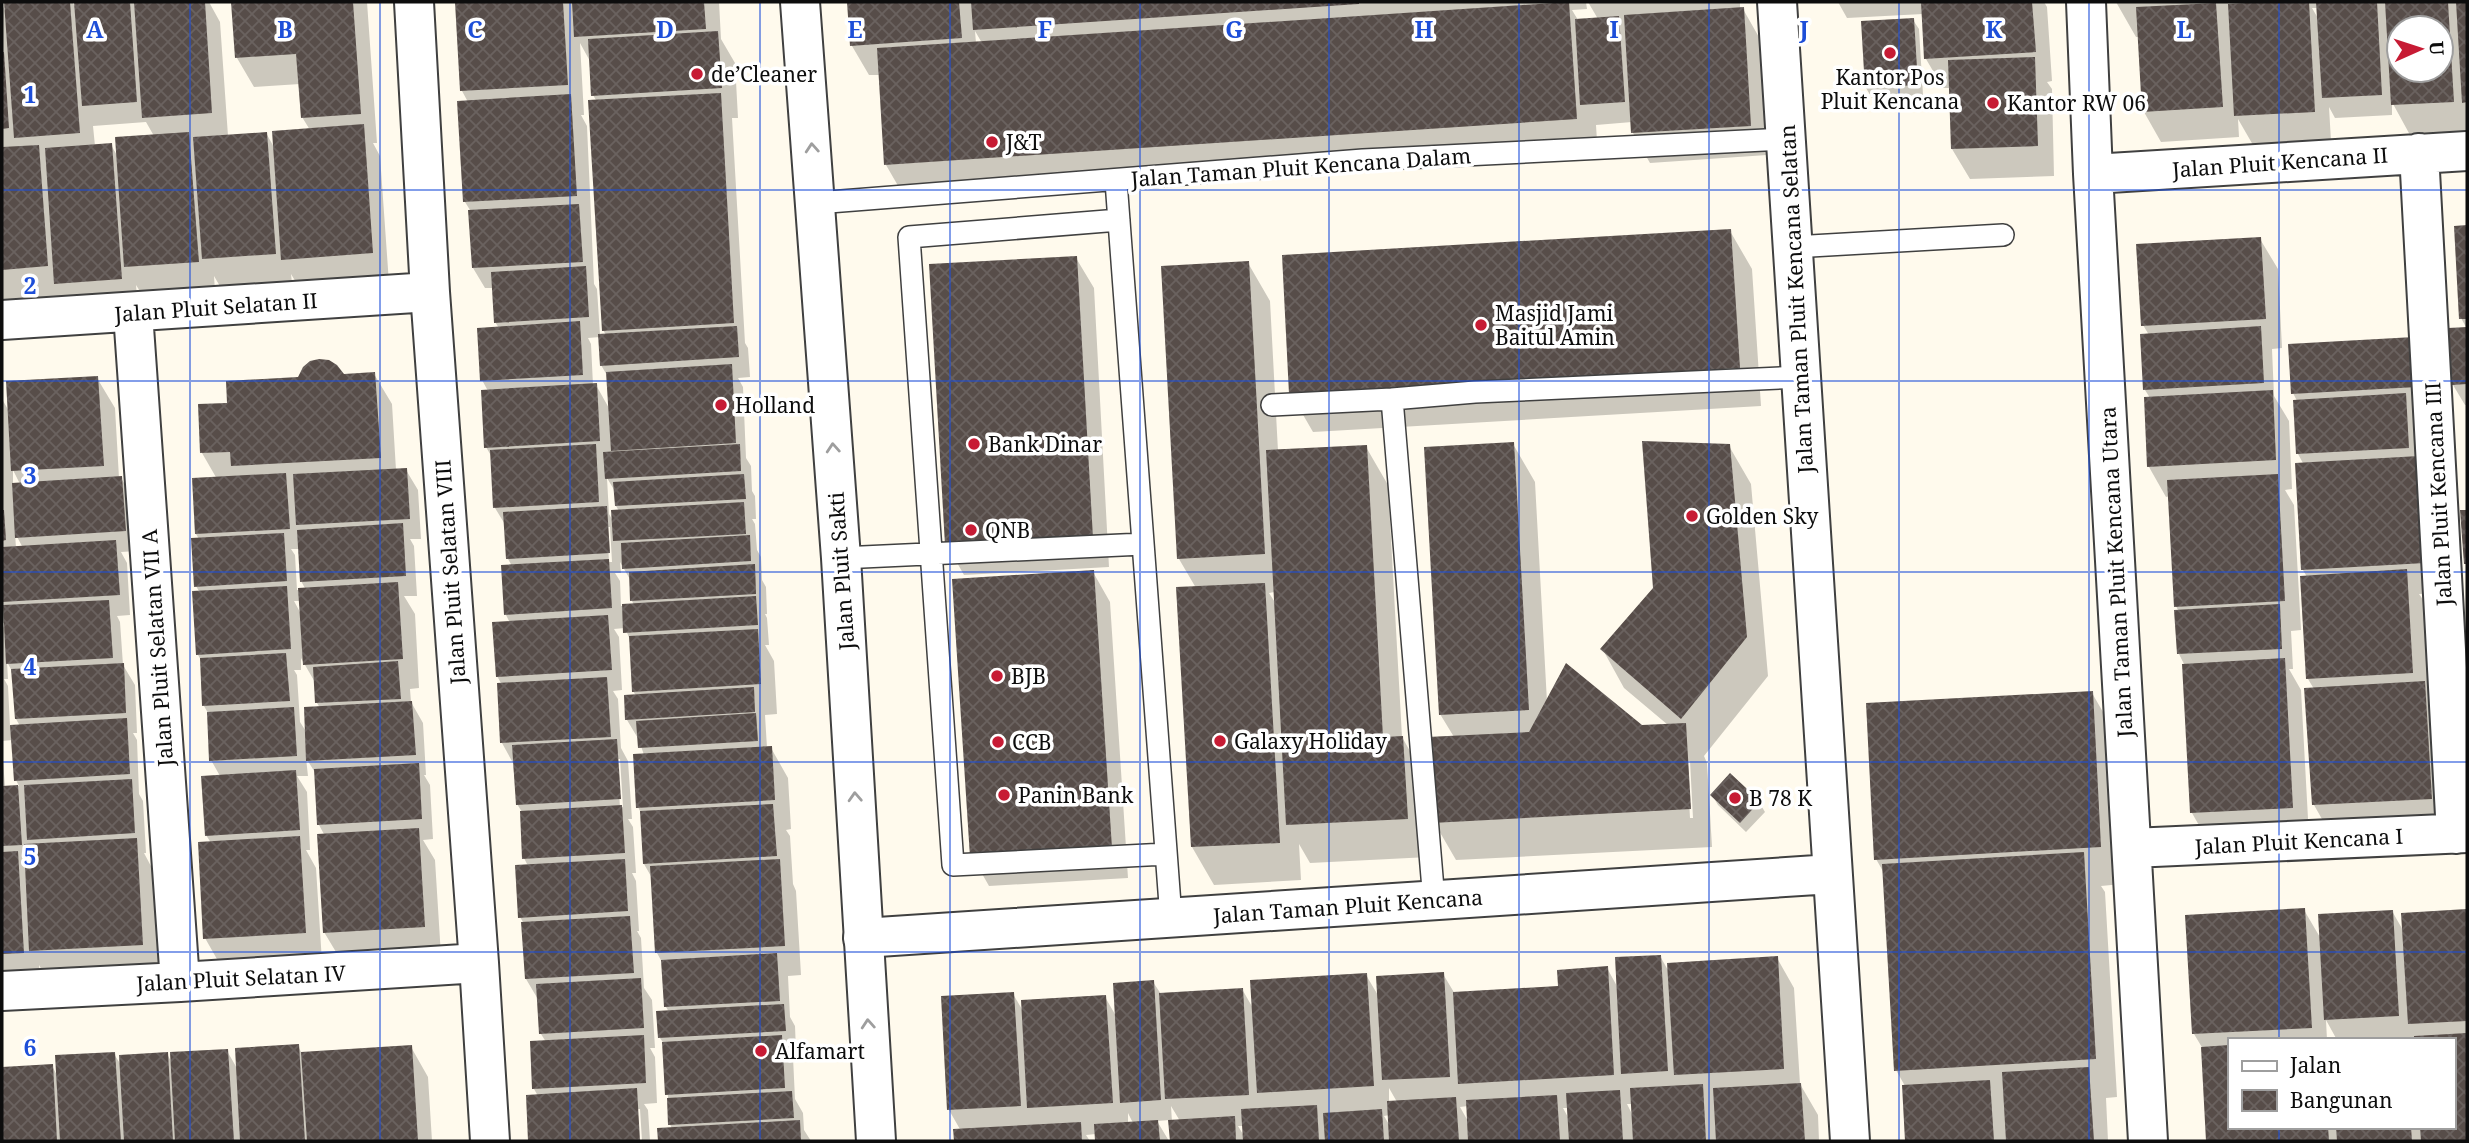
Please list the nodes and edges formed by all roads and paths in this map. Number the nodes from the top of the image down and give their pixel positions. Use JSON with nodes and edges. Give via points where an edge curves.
{"nodes":[{"id":1,"x":414,"y":2,"type":"edge"},
{"id":2,"x":800,"y":2,"type":"edge"},
{"id":3,"x":1777,"y":2,"type":"edge"},
{"id":4,"x":2086,"y":2,"type":"edge"},
{"id":5,"x":1787,"y":139,"type":"junction"},
{"id":6,"x":2467,"y":150,"type":"edge"},
{"id":7,"x":2419,"y":153,"type":"junction"},
{"id":8,"x":2093,"y":174,"type":"junction"},
{"id":9,"x":1116,"y":181,"type":"junction"},
{"id":10,"x":816,"y":203,"type":"junction"},
{"id":11,"x":1119,"y":220,"type":"junction"},
{"id":12,"x":2003,"y":235,"type":"dead end"},
{"id":13,"x":1793,"y":247,"type":"junction"},
{"id":14,"x":430,"y":292,"type":"junction"},
{"id":15,"x":133,"y":313,"type":"junction"},
{"id":16,"x":2,"y":320,"type":"edge"},
{"id":17,"x":1801,"y":377,"type":"junction"},
{"id":18,"x":1392,"y":399,"type":"junction"},
{"id":19,"x":1272,"y":405,"type":"dead end"},
{"id":20,"x":1143,"y":544,"type":"junction"},
{"id":21,"x":930,"y":554,"type":"junction"},
{"id":22,"x":841,"y":558,"type":"junction"},
{"id":23,"x":2462,"y":834,"type":"edge"},
{"id":24,"x":2132,"y":848,"type":"junction"},
{"id":25,"x":1166,"y":854,"type":"junction"},
{"id":26,"x":1832,"y":874,"type":"junction"},
{"id":27,"x":1434,"y":901,"type":"junction"},
{"id":28,"x":1171,"y":918,"type":"junction"},
{"id":29,"x":863,"y":938,"type":"junction"},
{"id":30,"x":480,"y":963,"type":"junction"},
{"id":31,"x":180,"y":982,"type":"junction"},
{"id":32,"x":2,"y":991,"type":"edge"},
{"id":33,"x":490,"y":1141,"type":"edge"},
{"id":34,"x":876,"y":1141,"type":"edge"},
{"id":35,"x":1850,"y":1141,"type":"edge"},
{"id":36,"x":2148,"y":1141,"type":"edge"}],
"edges":[{"from":1,"to":14,"type":"street","name":"Jalan Pluit Selatan VIII"},
{"from":10,"to":2,"type":"street","name":"Jalan Pluit Sakti","one_way":true},
{"from":3,"to":5,"type":"street","name":"Jalan Taman Pluit Kencana Selatan"},
{"from":4,"to":8,"type":"street","name":"Jalan Taman Pluit Kencana Utara"},
{"from":5,"to":9,"type":"lane","name":"Jalan Taman Pluit Kencana Dalam","via":[[1363,160]]},
{"from":5,"to":13,"type":"street","name":"Jalan Taman Pluit Kencana Selatan"},
{"from":6,"to":7,"type":"street","name":"Jalan Pluit Kencana II"},
{"from":7,"to":8,"type":"street","name":"Jalan Pluit Kencana II"},
{"from":7,"to":23,"type":"street","name":"Jalan Pluit Kencana III"},
{"from":8,"to":24,"type":"street","name":"Jalan Taman Pluit Kencana Utara"},
{"from":9,"to":10,"type":"lane","name":"Jalan Taman Pluit Kencana Dalam"},
{"from":9,"to":11,"type":"lane"},
{"from":22,"to":10,"type":"street","name":"Jalan Pluit Sakti","one_way":true},
{"from":11,"to":20,"type":"lane"},
{"from":11,"to":21,"type":"lane","via":[[909,237]]},
{"from":12,"to":13,"type":"lane"},
{"from":13,"to":17,"type":"street","name":"Jalan Taman Pluit Kencana Selatan"},
{"from":14,"to":15,"type":"street","name":"Jalan Pluit Selatan II"},
{"from":14,"to":30,"type":"street","name":"Jalan Pluit Selatan VIII"},
{"from":15,"to":16,"type":"street","name":"Jalan Pluit Selatan II"},
{"from":15,"to":31,"type":"street","name":"Jalan Pluit Selatan VII A"},
{"from":17,"to":18,"type":"lane"},
{"from":17,"to":26,"type":"street","name":"Jalan Taman Pluit Kencana Selatan"},
{"from":18,"to":19,"type":"lane"},
{"from":18,"to":27,"type":"lane"},
{"from":20,"to":21,"type":"lane"},
{"from":20,"to":25,"type":"lane"},
{"from":21,"to":22,"type":"lane"},
{"from":21,"to":25,"type":"lane","via":[[953,865]]},
{"from":29,"to":22,"type":"street","name":"Jalan Pluit Sakti","one_way":true},
{"from":23,"to":24,"type":"street","name":"Jalan Pluit Kencana I"},
{"from":24,"to":36,"type":"street","name":"Jalan Taman Pluit Kencana Utara"},
{"from":25,"to":28,"type":"lane"},
{"from":26,"to":27,"type":"street","name":"Jalan Taman Pluit Kencana"},
{"from":26,"to":35,"type":"street","name":"Jalan Taman Pluit Kencana Selatan"},
{"from":27,"to":28,"type":"street","name":"Jalan Taman Pluit Kencana"},
{"from":28,"to":29,"type":"street","name":"Jalan Taman Pluit Kencana"},
{"from":34,"to":29,"type":"street","name":"Jalan Pluit Sakti","one_way":true},
{"from":30,"to":31,"type":"street","name":"Jalan Pluit Selatan IV"},
{"from":30,"to":33,"type":"street","name":"Jalan Pluit Selatan VIII"},
{"from":31,"to":32,"type":"street","name":"Jalan Pluit Selatan IV"}]}
